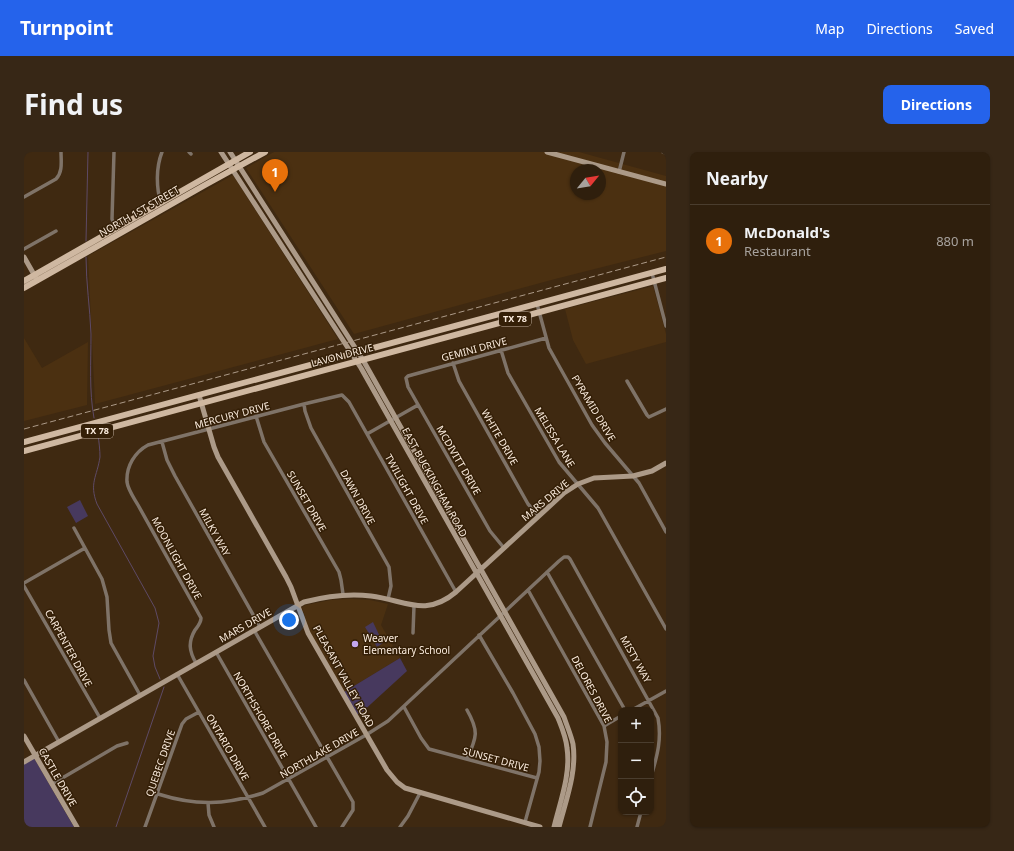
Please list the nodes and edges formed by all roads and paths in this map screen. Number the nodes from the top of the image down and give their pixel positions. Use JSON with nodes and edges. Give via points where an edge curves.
{"nodes":[{"id":1,"x":61,"y":152,"type":"edge"},
{"id":2,"x":114,"y":152,"type":"edge"},
{"id":3,"x":162,"y":152,"type":"edge"},
{"id":4,"x":221,"y":152,"type":"edge"},
{"id":5,"x":230,"y":152,"type":"edge"},
{"id":6,"x":250,"y":152,"type":"edge"},
{"id":7,"x":264,"y":152,"type":"edge"},
{"id":8,"x":547,"y":152,"type":"edge"},
{"id":9,"x":624,"y":152,"type":"edge"},
{"id":10,"x":663,"y":152,"type":"edge"},
{"id":11,"x":666,"y":153,"type":"edge"},
{"id":12,"x":235,"y":160,"type":"junction"},
{"id":13,"x":229,"y":164,"type":"junction"},
{"id":14,"x":239,"y":166,"type":"junction"},
{"id":15,"x":233,"y":170,"type":"junction"},
{"id":16,"x":619,"y":172,"type":"junction"},
{"id":17,"x":666,"y":184,"type":"edge"},
{"id":18,"x":181,"y":195,"type":"junction"},
{"id":19,"x":24,"y":197,"type":"edge"},
{"id":20,"x":161,"y":203,"type":"junction"},
{"id":21,"x":266,"y":208,"type":"junction"},
{"id":22,"x":260,"y":212,"type":"junction"},
{"id":23,"x":56,"y":231,"type":"dead end"},
{"id":24,"x":117,"y":232,"type":"junction"},
{"id":25,"x":92,"y":246,"type":"junction"},
{"id":26,"x":291,"y":247,"type":"junction"},
{"id":27,"x":24,"y":249,"type":"edge"},
{"id":28,"x":81,"y":249,"type":"junction"},
{"id":29,"x":285,"y":250,"type":"junction"},
{"id":30,"x":24,"y":257,"type":"edge"},
{"id":31,"x":61,"y":267,"type":"junction"},
{"id":32,"x":666,"y":269,"type":"edge"},
{"id":33,"x":652,"y":273,"type":"junction"},
{"id":34,"x":36,"y":278,"type":"junction"},
{"id":35,"x":666,"y":278,"type":"edge"},
{"id":36,"x":24,"y":281,"type":"edge"},
{"id":37,"x":654,"y":282,"type":"junction"},
{"id":38,"x":24,"y":288,"type":"edge"},
{"id":39,"x":597,"y":288,"type":"junction"},
{"id":40,"x":600,"y":296,"type":"junction"},
{"id":41,"x":537,"y":304,"type":"junction"},
{"id":42,"x":539,"y":313,"type":"junction"},
{"id":43,"x":666,"y":326,"type":"edge"},
{"id":44,"x":546,"y":338,"type":"junction"},
{"id":45,"x":501,"y":350,"type":"junction"},
{"id":46,"x":358,"y":352,"type":"junction"},
{"id":47,"x":352,"y":354,"type":"junction"},
{"id":48,"x":360,"y":361,"type":"junction"},
{"id":49,"x":453,"y":363,"type":"junction"},
{"id":50,"x":406,"y":378,"type":"joint"},
{"id":51,"x":627,"y":380,"type":"dead end"},
{"id":52,"x":199,"y":395,"type":"junction"},
{"id":53,"x":342,"y":395,"type":"joint"},
{"id":54,"x":202,"y":403,"type":"junction"},
{"id":55,"x":304,"y":404,"type":"junction"},
{"id":56,"x":418,"y":405,"type":"junction"},
{"id":57,"x":666,"y":408,"type":"edge"},
{"id":58,"x":256,"y":416,"type":"junction"},
{"id":59,"x":393,"y":419,"type":"junction"},
{"id":60,"x":209,"y":429,"type":"junction"},
{"id":61,"x":367,"y":434,"type":"junction"},
{"id":62,"x":32,"y":440,"type":"junction"},
{"id":63,"x":24,"y":442,"type":"edge"},
{"id":64,"x":162,"y":442,"type":"junction"},
{"id":65,"x":36,"y":448,"type":"junction"},
{"id":66,"x":24,"y":451,"type":"edge"},
{"id":67,"x":132,"y":460,"type":"joint"},
{"id":68,"x":666,"y":463,"type":"edge"},
{"id":69,"x":633,"y":476,"type":"junction"},
{"id":70,"x":578,"y":484,"type":"junction"},
{"id":71,"x":539,"y":516,"type":"junction"},
{"id":72,"x":74,"y":528,"type":"dead end"},
{"id":73,"x":666,"y":532,"type":"edge"},
{"id":74,"x":85,"y":548,"type":"junction"},
{"id":75,"x":504,"y":548,"type":"junction"},
{"id":76,"x":568,"y":557,"type":"joint"},
{"id":77,"x":479,"y":571,"type":"junction"},
{"id":78,"x":547,"y":572,"type":"junction"},
{"id":79,"x":24,"y":584,"type":"edge"},
{"id":80,"x":528,"y":590,"type":"junction"},
{"id":81,"x":456,"y":592,"type":"junction"},
{"id":82,"x":343,"y":594,"type":"junction"},
{"id":83,"x":388,"y":599,"type":"junction"},
{"id":84,"x":298,"y":605,"type":"junction"},
{"id":85,"x":414,"y":606,"type":"junction"},
{"id":86,"x":503,"y":614,"type":"junction"},
{"id":87,"x":260,"y":627,"type":"junction"},
{"id":88,"x":666,"y":629,"type":"edge"},
{"id":89,"x":254,"y":630,"type":"junction"},
{"id":90,"x":413,"y":633,"type":"dead end"},
{"id":91,"x":479,"y":635,"type":"junction"},
{"id":92,"x":216,"y":652,"type":"junction"},
{"id":93,"x":196,"y":663,"type":"junction"},
{"id":94,"x":177,"y":674,"type":"junction"},
{"id":95,"x":24,"y":680,"type":"edge"},
{"id":96,"x":666,"y":691,"type":"edge"},
{"id":97,"x":140,"y":695,"type":"junction"},
{"id":98,"x":649,"y":701,"type":"junction"},
{"id":99,"x":404,"y":707,"type":"junction"},
{"id":100,"x":623,"y":707,"type":"edge"},
{"id":101,"x":638,"y":707,"type":"edge"},
{"id":102,"x":467,"y":710,"type":"dead end"},
{"id":103,"x":198,"y":712,"type":"junction"},
{"id":104,"x":100,"y":718,"type":"junction"},
{"id":105,"x":618,"y":718,"type":"edge"},
{"id":106,"x":604,"y":726,"type":"junction"},
{"id":107,"x":366,"y":735,"type":"junction"},
{"id":108,"x":24,"y":736,"type":"edge"},
{"id":109,"x":59,"y":742,"type":"junction"},
{"id":110,"x":127,"y":742,"type":"dead end"},
{"id":111,"x":35,"y":755,"type":"junction"},
{"id":112,"x":328,"y":758,"type":"junction"},
{"id":113,"x":467,"y":759,"type":"junction"},
{"id":114,"x":24,"y":762,"type":"edge"},
{"id":115,"x":654,"y":767,"type":"edge"},
{"id":116,"x":537,"y":778,"type":"junction"},
{"id":117,"x":289,"y":780,"type":"junction"},
{"id":118,"x":52,"y":784,"type":"junction"},
{"id":119,"x":420,"y":793,"type":"junction"},
{"id":120,"x":158,"y":794,"type":"junction"},
{"id":121,"x":248,"y":798,"type":"junction"},
{"id":122,"x":208,"y":803,"type":"junction"},
{"id":123,"x":640,"y":815,"type":"edge"},
{"id":124,"x":525,"y":822,"type":"junction"},
{"id":125,"x":77,"y":827,"type":"edge"},
{"id":126,"x":146,"y":827,"type":"edge"},
{"id":127,"x":214,"y":827,"type":"edge"},
{"id":128,"x":265,"y":827,"type":"edge"},
{"id":129,"x":316,"y":827,"type":"edge"},
{"id":130,"x":342,"y":827,"type":"edge"},
{"id":131,"x":400,"y":827,"type":"edge"},
{"id":132,"x":540,"y":827,"type":"edge"},
{"id":133,"x":554,"y":827,"type":"edge"},
{"id":134,"x":559,"y":827,"type":"edge"},
{"id":135,"x":590,"y":827,"type":"edge"},
{"id":136,"x":637,"y":827,"type":"edge"}],
"edges":[{"from":1,"to":19,"type":"street","via":[[60,176]]},
{"from":2,"to":24,"type":"street","via":[[112,219]]},
{"from":3,"to":20,"type":"street","via":[[159,159],[157,188]]},
{"from":4,"to":13,"type":"street","name":"EAST BUCKINGHAM ROAD"},
{"from":5,"to":12,"type":"street","name":"EAST BUCKINGHAM ROAD"},
{"from":6,"to":12,"type":"main road","name":"NORTH 1ST STREET"},
{"from":7,"to":14,"type":"main road","name":"NORTH 1ST STREET"},
{"from":8,"to":16,"type":"street"},
{"from":9,"to":16,"type":"street"},
{"from":10,"to":11,"type":"street"},
{"from":12,"to":13,"type":"main road","name":"NORTH 1ST STREET"},
{"from":12,"to":14,"type":"street","name":"EAST BUCKINGHAM ROAD"},
{"from":13,"to":15,"type":"street","name":"EAST BUCKINGHAM ROAD"},
{"from":13,"to":18,"type":"main road","name":"NORTH 1ST STREET"},
{"from":14,"to":15,"type":"main road","name":"NORTH 1ST STREET"},
{"from":14,"to":21,"type":"street","name":"EAST BUCKINGHAM ROAD"},
{"from":15,"to":18,"type":"main road","name":"NORTH 1ST STREET"},
{"from":15,"to":22,"type":"street","name":"EAST BUCKINGHAM ROAD"},
{"from":16,"to":17,"type":"street"},
{"from":18,"to":20,"type":"main road","name":"NORTH 1ST STREET"},
{"from":18,"to":24,"type":"main road","name":"NORTH 1ST STREET"},
{"from":20,"to":24,"type":"main road","name":"NORTH 1ST STREET"},
{"from":21,"to":22,"type":"street"},
{"from":21,"to":26,"type":"street","name":"EAST BUCKINGHAM ROAD"},
{"from":22,"to":29,"type":"street","name":"EAST BUCKINGHAM ROAD"},
{"from":23,"to":27,"type":"street"},
{"from":24,"to":25,"type":"main road","name":"NORTH 1ST STREET"},
{"from":25,"to":28,"type":"main road","name":"NORTH 1ST STREET"},
{"from":25,"to":31,"type":"main road","name":"NORTH 1ST STREET","via":[[82,256]]},
{"from":26,"to":29,"type":"street"},
{"from":26,"to":46,"type":"street","name":"EAST BUCKINGHAM ROAD"},
{"from":28,"to":31,"type":"main road"},
{"from":28,"to":34,"type":"main road","name":"NORTH 1ST STREET"},
{"from":29,"to":47,"type":"street","name":"EAST BUCKINGHAM ROAD"},
{"from":30,"to":34,"type":"street"},
{"from":31,"to":34,"type":"main road","name":"NORTH 1ST STREET"},
{"from":32,"to":33,"type":"main road","name":"LAVON DRIVE","number":"TX 78"},
{"from":33,"to":37,"type":"street"},
{"from":33,"to":39,"type":"main road","name":"LAVON DRIVE","number":"TX 78"},
{"from":34,"to":36,"type":"main road","name":"NORTH 1ST STREET"},
{"from":34,"to":38,"type":"main road","name":"NORTH 1ST STREET"},
{"from":35,"to":37,"type":"main road","name":"LAVON DRIVE","number":"TX 78"},
{"from":37,"to":40,"type":"main road","name":"LAVON DRIVE","number":"TX 78"},
{"from":37,"to":43,"type":"street"},
{"from":39,"to":40,"type":"main road"},
{"from":39,"to":41,"type":"main road","name":"LAVON DRIVE","number":"TX 78"},
{"from":40,"to":42,"type":"main road","name":"LAVON DRIVE","number":"TX 78"},
{"from":41,"to":42,"type":"street","name":"PYRAMID DRIVE"},
{"from":41,"to":46,"type":"main road","name":"LAVON DRIVE","number":"TX 78"},
{"from":42,"to":44,"type":"street","name":"PYRAMID DRIVE"},
{"from":42,"to":48,"type":"main road","name":"LAVON DRIVE","number":"TX 78"},
{"from":44,"to":45,"type":"street","name":"GEMINI DRIVE"},
{"from":44,"to":69,"type":"street","name":"PYRAMID DRIVE","via":[[549,348],[592,425]]},
{"from":45,"to":49,"type":"street","name":"GEMINI DRIVE"},
{"from":45,"to":70,"type":"street","name":"MELISSA LANE","via":[[508,373],[559,462]]},
{"from":46,"to":47,"type":"main road","name":"LAVON DRIVE","number":"TX 78"},
{"from":46,"to":48,"type":"street","name":"EAST BUCKINGHAM ROAD"},
{"from":47,"to":48,"type":"street","name":"EAST BUCKINGHAM ROAD"},
{"from":47,"to":52,"type":"main road","name":"LAVON DRIVE","number":"TX 78"},
{"from":48,"to":54,"type":"main road","name":"LAVON DRIVE","number":"TX 78"},
{"from":48,"to":59,"type":"street","name":"EAST BUCKINGHAM ROAD"},
{"from":49,"to":50,"type":"street","name":"GEMINI DRIVE"},
{"from":49,"to":71,"type":"street","name":"WHITE DRIVE","via":[[459,381],[528,504]]},
{"from":50,"to":56,"type":"street","name":"MCDIVITT DRIVE"},
{"from":51,"to":57,"type":"street","via":[[649,417]]},
{"from":52,"to":54,"type":"street","name":"PLEASANT VALLEY ROAD"},
{"from":52,"to":62,"type":"main road","name":"LAVON DRIVE","number":"TX 78"},
{"from":53,"to":55,"type":"street","name":"MERCURY DRIVE"},
{"from":53,"to":61,"type":"street","name":"TWILIGHT DRIVE","via":[[350,402]]},
{"from":54,"to":60,"type":"street","name":"PLEASANT VALLEY ROAD"},
{"from":54,"to":65,"type":"main road","name":"LAVON DRIVE","number":"TX 78"},
{"from":55,"to":58,"type":"street","name":"MERCURY DRIVE"},
{"from":55,"to":83,"type":"street","name":"DAWN DRIVE","via":[[311,428],[389,567],[391,586]]},
{"from":56,"to":59,"type":"street"},
{"from":56,"to":75,"type":"street","name":"MCDIVITT DRIVE","via":[[490,531]]},
{"from":58,"to":60,"type":"street","name":"MERCURY DRIVE"},
{"from":58,"to":82,"type":"street","name":"SUNSET DRIVE","via":[[264,442],[338,572]]},
{"from":59,"to":61,"type":"street"},
{"from":59,"to":77,"type":"street","name":"EAST BUCKINGHAM ROAD"},
{"from":60,"to":64,"type":"street","name":"MERCURY DRIVE"},
{"from":60,"to":84,"type":"street","name":"PLEASANT VALLEY ROAD","via":[[218,457],[286,577]]},
{"from":61,"to":81,"type":"street","name":"TWILIGHT DRIVE"},
{"from":62,"to":63,"type":"main road","name":"LAVON DRIVE","number":"TX 78"},
{"from":62,"to":65,"type":"main road"},
{"from":64,"to":67,"type":"street","name":"MERCURY DRIVE","via":[[140,449]]},
{"from":64,"to":87,"type":"street","name":"MILKY WAY","via":[[175,476]]},
{"from":65,"to":66,"type":"main road","name":"LAVON DRIVE","number":"TX 78"},
{"from":67,"to":93,"type":"street","name":"MOONLIGHT DRIVE","via":[[127,481],[129,488],[201,618],[190,640],[191,655]]},
{"from":68,"to":69,"type":"street","name":"MARS DRIVE","via":[[652,471]]},
{"from":69,"to":70,"type":"street","name":"MARS DRIVE","via":[[594,478]]},
{"from":69,"to":73,"type":"street","name":"PYRAMID DRIVE"},
{"from":70,"to":71,"type":"street","name":"MARS DRIVE"},
{"from":70,"to":88,"type":"street","name":"MELISSA LANE","via":[[598,508]]},
{"from":71,"to":75,"type":"street","name":"MARS DRIVE"},
{"from":72,"to":74,"type":"street"},
{"from":74,"to":79,"type":"street"},
{"from":74,"to":97,"type":"street","via":[[105,588],[111,644]]},
{"from":75,"to":77,"type":"street","name":"MARS DRIVE"},
{"from":76,"to":78,"type":"street","name":"NORTHLAKE DRIVE","via":[[564,557]]},
{"from":76,"to":98,"type":"street","name":"MISTY WAY"},
{"from":77,"to":81,"type":"street","name":"MARS DRIVE"},
{"from":77,"to":86,"type":"street","name":"EAST BUCKINGHAM ROAD"},
{"from":78,"to":80,"type":"street","name":"NORTHLAKE DRIVE"},
{"from":78,"to":100,"type":"street"},
{"from":79,"to":104,"type":"street","name":"CARPENTER DRIVE"},
{"from":80,"to":86,"type":"street","name":"NORTHLAKE DRIVE"},
{"from":80,"to":106,"type":"street","name":"DELORES DRIVE"},
{"from":81,"to":85,"type":"street","name":"MARS DRIVE","via":[[434,604]]},
{"from":82,"to":83,"type":"street","name":"MARS DRIVE"},
{"from":82,"to":84,"type":"street","name":"MARS DRIVE"},
{"from":83,"to":85,"type":"street","name":"MARS DRIVE"},
{"from":84,"to":87,"type":"street","name":"MARS DRIVE"},
{"from":84,"to":107,"type":"street","name":"PLEASANT VALLEY ROAD","via":[[308,633]]},
{"from":85,"to":90,"type":"street"},
{"from":86,"to":91,"type":"street","name":"NORTHLAKE DRIVE"},
{"from":86,"to":133,"type":"street","name":"EAST BUCKINGHAM ROAD","via":[[558,718],[568,750],[568,772]]},
{"from":86,"to":134,"type":"street","name":"EAST BUCKINGHAM ROAD","via":[[564,717],[573,744],[573,775]]},
{"from":87,"to":89,"type":"street","name":"MARS DRIVE"},
{"from":89,"to":92,"type":"street","name":"MARS DRIVE"},
{"from":89,"to":112,"type":"street"},
{"from":91,"to":99,"type":"street","name":"NORTHLAKE DRIVE"},
{"from":91,"to":116,"type":"street","via":[[536,738],[540,761]]},
{"from":92,"to":93,"type":"street","name":"MARS DRIVE"},
{"from":92,"to":117,"type":"street","name":"NORTHSHORE DRIVE"},
{"from":93,"to":94,"type":"street","name":"MARS DRIVE"},
{"from":94,"to":97,"type":"street","name":"MARS DRIVE"},
{"from":94,"to":103,"type":"street","name":"ONTARIO DRIVE"},
{"from":95,"to":109,"type":"street"},
{"from":96,"to":98,"type":"street"},
{"from":97,"to":104,"type":"street","name":"MARS DRIVE"},
{"from":98,"to":101,"type":"street"},
{"from":98,"to":115,"type":"street","name":"MISTY WAY","via":[[658,718],[660,734],[660,746]]},
{"from":99,"to":107,"type":"street","name":"NORTHLAKE DRIVE","via":[[385,724]]},
{"from":99,"to":113,"type":"street","name":"SUNSET DRIVE","via":[[429,749]]},
{"from":102,"to":113,"type":"street","via":[[476,728]]},
{"from":103,"to":120,"type":"street","name":"QUEBEC DRIVE","via":[[182,724]]},
{"from":103,"to":121,"type":"street","name":"ONTARIO DRIVE"},
{"from":104,"to":109,"type":"street","name":"MARS DRIVE"},
{"from":105,"to":106,"type":"street"},
{"from":106,"to":135,"type":"street","name":"DELORES DRIVE","via":[[608,742],[606,762]]},
{"from":107,"to":112,"type":"street","name":"NORTHLAKE DRIVE"},
{"from":107,"to":119,"type":"street","name":"PLEASANT VALLEY ROAD","via":[[386,770],[397,782]]},
{"from":108,"to":111,"type":"street","name":"CASTLE DRIVE"},
{"from":109,"to":111,"type":"street","name":"MARS DRIVE"},
{"from":110,"to":118,"type":"street"},
{"from":111,"to":114,"type":"street","name":"MARS DRIVE"},
{"from":111,"to":118,"type":"street","name":"CASTLE DRIVE"},
{"from":112,"to":117,"type":"street","name":"NORTHLAKE DRIVE"},
{"from":112,"to":130,"type":"street","via":[[352,802],[353,810]]},
{"from":113,"to":116,"type":"street","name":"SUNSET DRIVE"},
{"from":116,"to":124,"type":"street"},
{"from":117,"to":121,"type":"street","name":"NORTHLAKE DRIVE"},
{"from":117,"to":129,"type":"street","name":"NORTHSHORE DRIVE"},
{"from":118,"to":125,"type":"street","name":"CASTLE DRIVE"},
{"from":119,"to":124,"type":"street","name":"PLEASANT VALLEY ROAD"},
{"from":119,"to":131,"type":"street"},
{"from":120,"to":122,"type":"street","name":"NORTHLAKE DRIVE","via":[[176,800]]},
{"from":120,"to":126,"type":"street","name":"QUEBEC DRIVE"},
{"from":121,"to":122,"type":"street","name":"NORTHLAKE DRIVE"},
{"from":121,"to":128,"type":"street","name":"ONTARIO DRIVE"},
{"from":122,"to":127,"type":"street"},
{"from":123,"to":136,"type":"street"},
{"from":124,"to":132,"type":"street","name":"PLEASANT VALLEY ROAD"}]}
